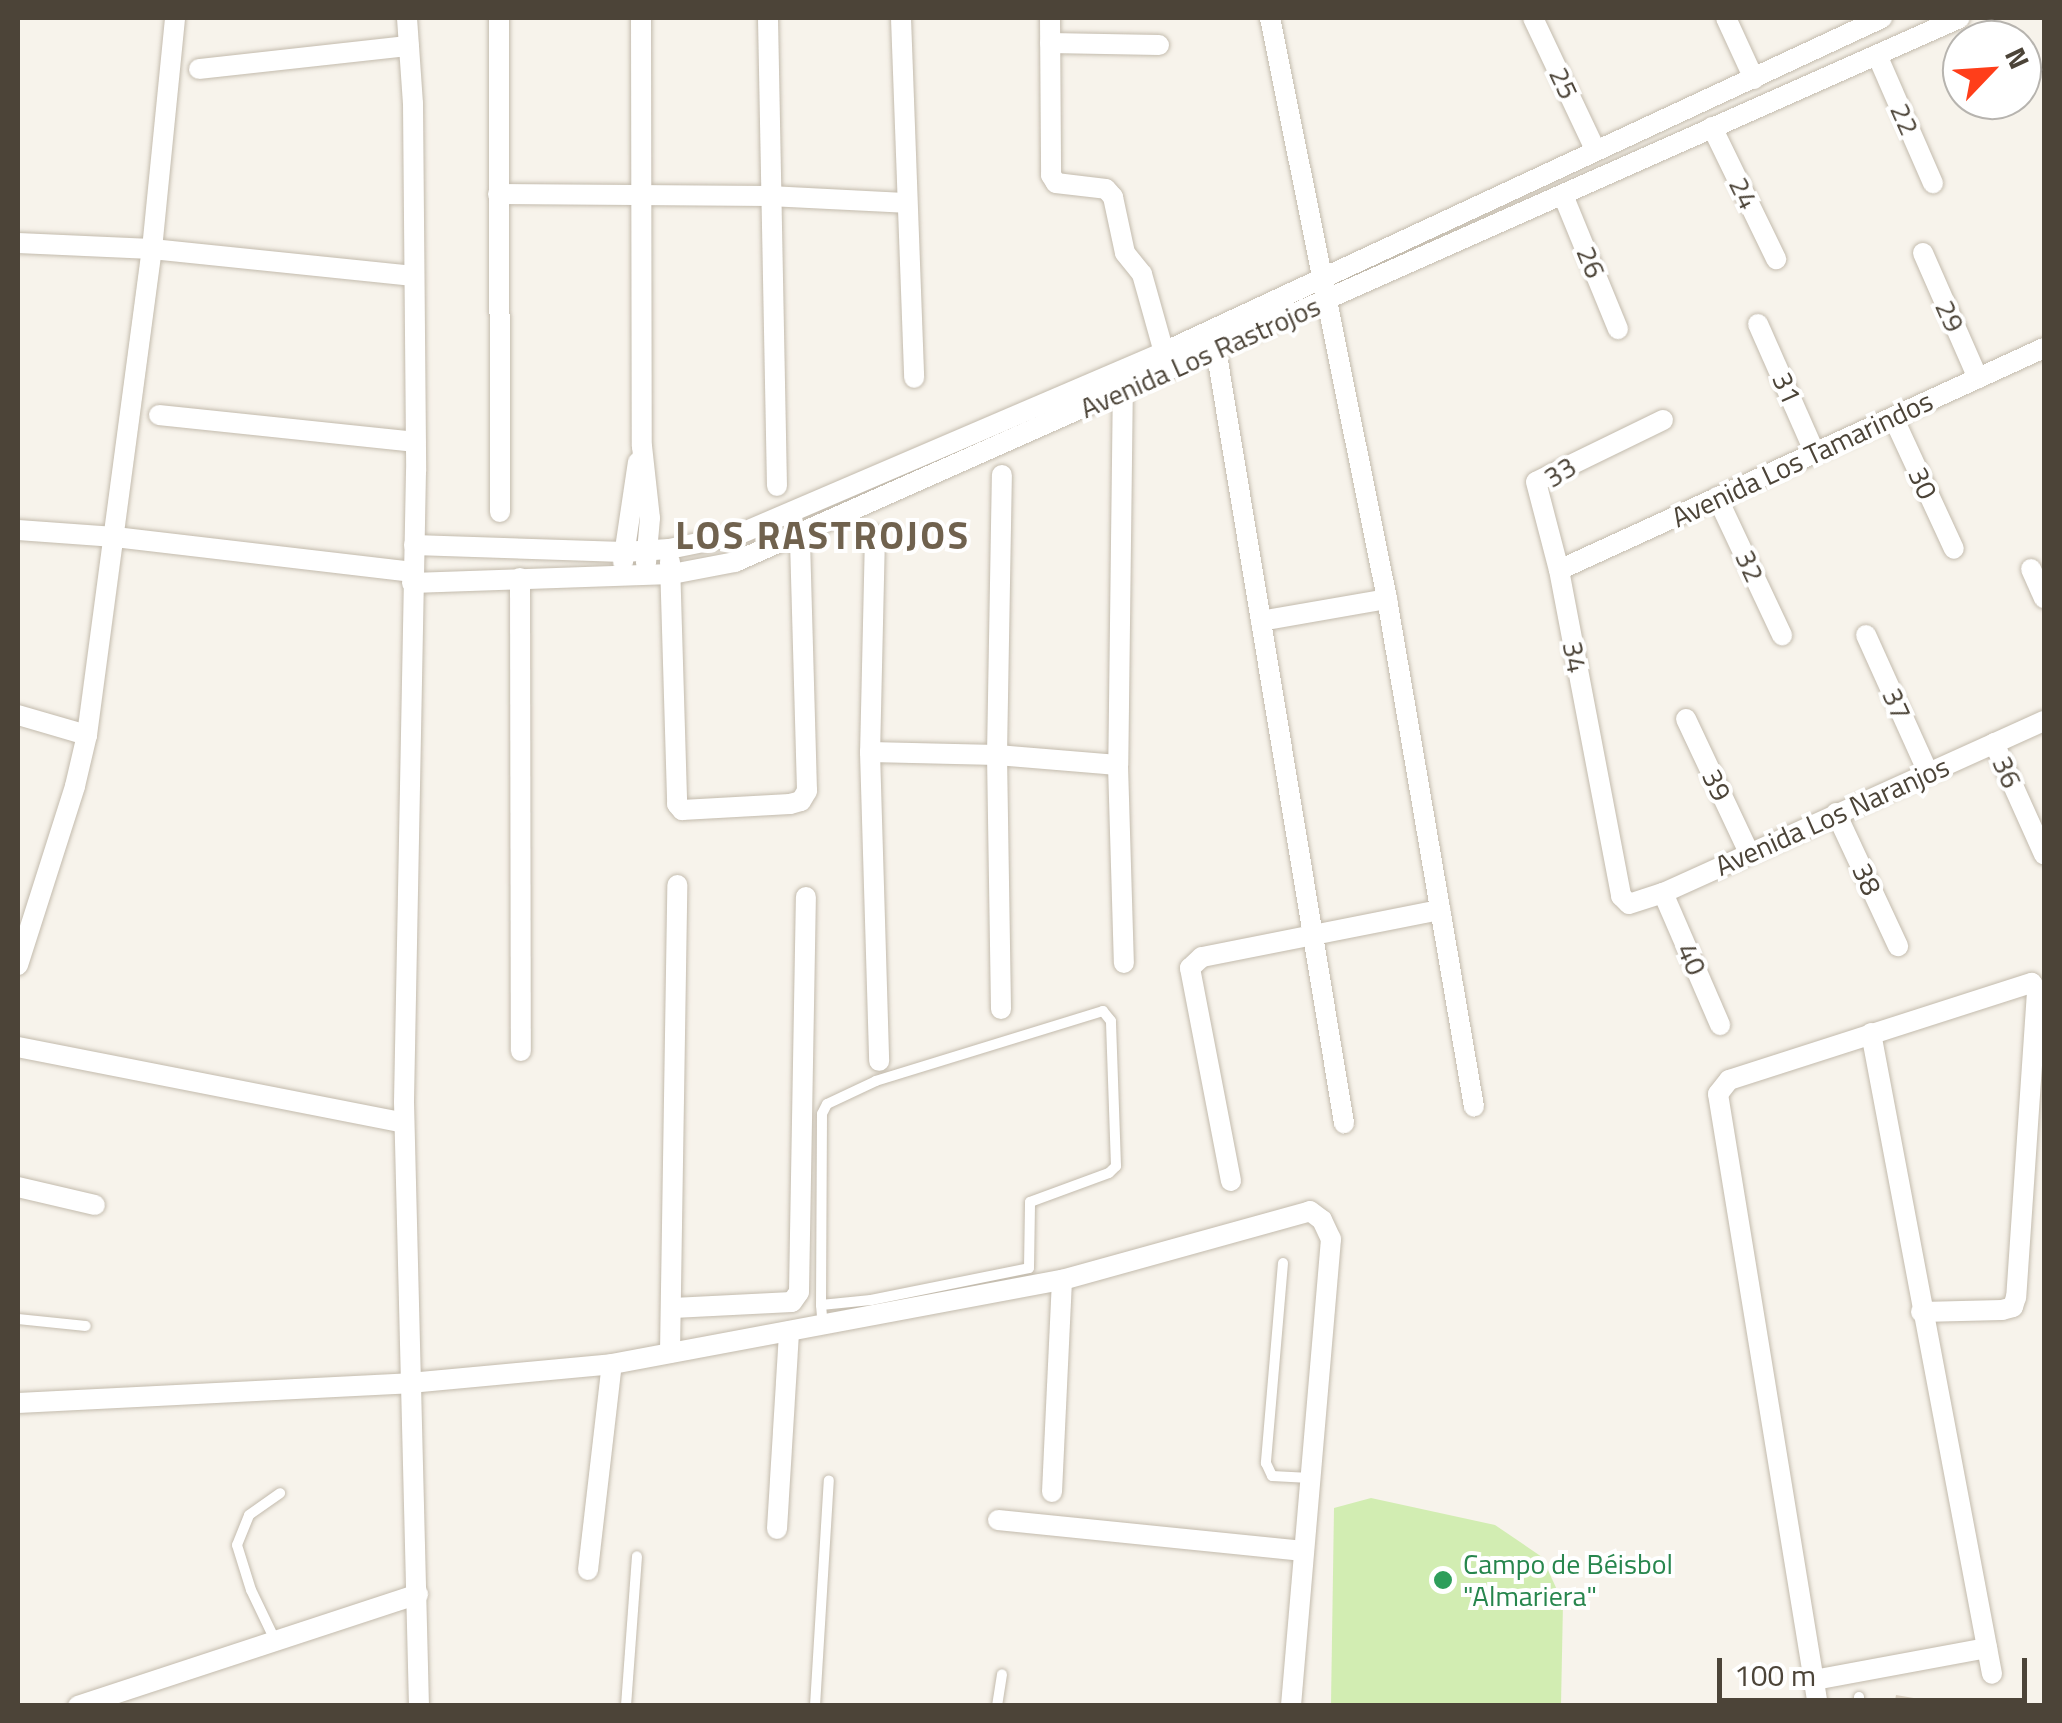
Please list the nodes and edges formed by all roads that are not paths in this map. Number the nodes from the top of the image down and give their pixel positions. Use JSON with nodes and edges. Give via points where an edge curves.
{"nodes":[{"id":1,"x":175,"y":18,"type":"edge"},
{"id":2,"x":408,"y":18,"type":"edge"},
{"id":3,"x":500,"y":18,"type":"edge"},
{"id":4,"x":641,"y":18,"type":"edge"},
{"id":5,"x":768,"y":18,"type":"edge"},
{"id":6,"x":902,"y":18,"type":"edge"},
{"id":7,"x":1050,"y":18,"type":"edge"},
{"id":8,"x":1270,"y":18,"type":"edge"},
{"id":9,"x":1533,"y":18,"type":"edge"},
{"id":10,"x":1726,"y":18,"type":"edge"},
{"id":11,"x":1882,"y":18,"type":"edge"},
{"id":12,"x":1960,"y":18,"type":"edge"},
{"id":13,"x":1050,"y":44,"type":"junction"},
{"id":14,"x":1159,"y":44,"type":"dead end"},
{"id":15,"x":409,"y":46,"type":"junction"},
{"id":16,"x":1876,"y":55,"type":"junction"},
{"id":17,"x":198,"y":69,"type":"dead end"},
{"id":18,"x":1754,"y":79,"type":"junction"},
{"id":19,"x":1712,"y":127,"type":"junction"},
{"id":20,"x":1596,"y":149,"type":"junction"},
{"id":21,"x":1933,"y":183,"type":"dead end"},
{"id":22,"x":498,"y":194,"type":"junction"},
{"id":23,"x":1563,"y":195,"type":"junction"},
{"id":24,"x":643,"y":196,"type":"junction"},
{"id":25,"x":769,"y":196,"type":"junction"},
{"id":26,"x":905,"y":203,"type":"junction"},
{"id":27,"x":18,"y":243,"type":"edge"},
{"id":28,"x":152,"y":250,"type":"junction"},
{"id":29,"x":1923,"y":252,"type":"dead end"},
{"id":30,"x":1776,"y":260,"type":"dead end"},
{"id":31,"x":414,"y":276,"type":"junction"},
{"id":32,"x":1320,"y":278,"type":"junction"},
{"id":33,"x":1325,"y":301,"type":"junction"},
{"id":34,"x":1758,"y":324,"type":"dead end"},
{"id":35,"x":1618,"y":328,"type":"dead end"},
{"id":36,"x":1215,"y":339,"type":"junction"},
{"id":37,"x":2044,"y":348,"type":"edge"},
{"id":38,"x":1167,"y":361,"type":"junction"},
{"id":39,"x":914,"y":378,"type":"dead end"},
{"id":40,"x":1978,"y":378,"type":"junction"},
{"id":41,"x":1124,"y":380,"type":"junction"},
{"id":42,"x":159,"y":415,"type":"dead end"},
{"id":43,"x":1893,"y":417,"type":"junction"},
{"id":44,"x":1662,"y":420,"type":"dead end"},
{"id":45,"x":416,"y":442,"type":"junction"},
{"id":46,"x":642,"y":446,"type":"junction"},
{"id":47,"x":1815,"y":453,"type":"junction"},
{"id":48,"x":1002,"y":474,"type":"dead end"},
{"id":49,"x":777,"y":486,"type":"dead end"},
{"id":50,"x":1717,"y":497,"type":"junction"},
{"id":51,"x":500,"y":512,"type":"dead end"},
{"id":52,"x":18,"y":530,"type":"edge"},
{"id":53,"x":800,"y":534,"type":"junction"},
{"id":54,"x":875,"y":535,"type":"dead end"},
{"id":55,"x":114,"y":537,"type":"junction"},
{"id":56,"x":414,"y":545,"type":"junction"},
{"id":57,"x":669,"y":549,"type":"junction"},
{"id":58,"x":1954,"y":549,"type":"dead end"},
{"id":59,"x":646,"y":550,"type":"junction"},
{"id":60,"x":624,"y":552,"type":"junction"},
{"id":61,"x":2031,"y":569,"type":"dead end"},
{"id":62,"x":1559,"y":570,"type":"junction"},
{"id":63,"x":672,"y":574,"type":"junction"},
{"id":64,"x":646,"y":575,"type":"junction"},
{"id":65,"x":622,"y":576,"type":"junction"},
{"id":66,"x":413,"y":577,"type":"junction"},
{"id":67,"x":520,"y":578,"type":"junction"},
{"id":68,"x":2044,"y":598,"type":"edge"},
{"id":69,"x":1387,"y":599,"type":"junction"},
{"id":70,"x":1261,"y":621,"type":"junction"},
{"id":71,"x":1866,"y":635,"type":"dead end"},
{"id":72,"x":1782,"y":636,"type":"dead end"},
{"id":73,"x":18,"y":715,"type":"edge"},
{"id":74,"x":1686,"y":719,"type":"dead end"},
{"id":75,"x":2044,"y":722,"type":"edge"},
{"id":76,"x":87,"y":735,"type":"junction"},
{"id":77,"x":1994,"y":744,"type":"junction"},
{"id":78,"x":870,"y":752,"type":"junction"},
{"id":79,"x":997,"y":755,"type":"junction"},
{"id":80,"x":1118,"y":765,"type":"junction"},
{"id":81,"x":1928,"y":772,"type":"junction"},
{"id":82,"x":1836,"y":813,"type":"junction"},
{"id":83,"x":1748,"y":852,"type":"junction"},
{"id":84,"x":2044,"y":854,"type":"edge"},
{"id":85,"x":677,"y":885,"type":"dead end"},
{"id":86,"x":1663,"y":894,"type":"junction"},
{"id":87,"x":1622,"y":896,"type":"joint"},
{"id":88,"x":806,"y":897,"type":"dead end"},
{"id":89,"x":1440,"y":910,"type":"junction"},
{"id":90,"x":1313,"y":932,"type":"junction"},
{"id":91,"x":1898,"y":946,"type":"dead end"},
{"id":92,"x":1124,"y":962,"type":"dead end"},
{"id":93,"x":18,"y":965,"type":"edge"},
{"id":94,"x":1001,"y":1009,"type":"dead end"},
{"id":95,"x":1720,"y":1025,"type":"dead end"},
{"id":96,"x":1871,"y":1033,"type":"junction"},
{"id":97,"x":18,"y":1047,"type":"edge"},
{"id":98,"x":521,"y":1051,"type":"dead end"},
{"id":99,"x":879,"y":1061,"type":"dead end"},
{"id":100,"x":1474,"y":1107,"type":"dead end"},
{"id":101,"x":404,"y":1123,"type":"junction"},
{"id":102,"x":1344,"y":1123,"type":"dead end"},
{"id":103,"x":1231,"y":1181,"type":"dead end"},
{"id":104,"x":18,"y":1186,"type":"edge"},
{"id":105,"x":95,"y":1206,"type":"dead end"},
{"id":106,"x":1283,"y":1263,"type":"dead end"},
{"id":107,"x":1062,"y":1280,"type":"junction"},
{"id":108,"x":821,"y":1305,"type":"junction"},
{"id":109,"x":673,"y":1308,"type":"junction"},
{"id":110,"x":1922,"y":1312,"type":"junction"},
{"id":111,"x":18,"y":1319,"type":"edge"},
{"id":112,"x":86,"y":1326,"type":"dead end"},
{"id":113,"x":821,"y":1327,"type":"junction"},
{"id":114,"x":789,"y":1331,"type":"junction"},
{"id":115,"x":670,"y":1353,"type":"junction"},
{"id":116,"x":612,"y":1364,"type":"junction"},
{"id":117,"x":410,"y":1383,"type":"junction"},
{"id":118,"x":18,"y":1403,"type":"edge"},
{"id":119,"x":1310,"y":1478,"type":"junction"},
{"id":120,"x":829,"y":1480,"type":"dead end"},
{"id":121,"x":1052,"y":1492,"type":"dead end"},
{"id":122,"x":280,"y":1493,"type":"dead end"},
{"id":123,"x":998,"y":1520,"type":"dead end"},
{"id":124,"x":778,"y":1529,"type":"dead end"},
{"id":125,"x":1303,"y":1551,"type":"junction"},
{"id":126,"x":637,"y":1556,"type":"dead end"},
{"id":127,"x":588,"y":1570,"type":"dead end"},
{"id":128,"x":418,"y":1594,"type":"junction"},
{"id":129,"x":276,"y":1641,"type":"junction"},
{"id":130,"x":1988,"y":1648,"type":"junction"},
{"id":131,"x":1002,"y":1674,"type":"dead end"},
{"id":132,"x":1992,"y":1674,"type":"dead end"},
{"id":133,"x":1814,"y":1680,"type":"junction"},
{"id":134,"x":78,"y":1706,"type":"edge"},
{"id":135,"x":419,"y":1706,"type":"edge"},
{"id":136,"x":626,"y":1706,"type":"edge"},
{"id":137,"x":815,"y":1706,"type":"edge"},
{"id":138,"x":997,"y":1706,"type":"edge"},
{"id":139,"x":1291,"y":1706,"type":"edge"},
{"id":140,"x":1818,"y":1706,"type":"edge"}],
"edges":[{"from":1,"to":28,"type":"street"},
{"from":2,"to":15,"type":"street"},
{"from":3,"to":22,"type":"street"},
{"from":4,"to":24,"type":"street"},
{"from":5,"to":25,"type":"street"},
{"from":6,"to":26,"type":"street"},
{"from":7,"to":13,"type":"street"},
{"from":8,"to":32,"type":"street"},
{"from":9,"to":20,"type":"street","name":"25"},
{"from":10,"to":18,"type":"street"},
{"from":11,"to":18,"type":"street","name":"Avenida Los Rastrojos"},
{"from":12,"to":16,"type":"street","name":"Avenida Los Rastrojos"},
{"from":13,"to":14,"type":"street"},
{"from":13,"to":38,"type":"street","via":[[1051,174],[1064,186],[1106,190],[1113,197],[1125,253],[1142,274]]},
{"from":15,"to":17,"type":"street"},
{"from":15,"to":31,"type":"street"},
{"from":16,"to":19,"type":"street","name":"Avenida Los Rastrojos"},
{"from":16,"to":21,"type":"street","name":"22"},
{"from":18,"to":20,"type":"street","name":"Avenida Los Rastrojos"},
{"from":19,"to":23,"type":"street","name":"Avenida Los Rastrojos"},
{"from":19,"to":30,"type":"street","name":"24"},
{"from":20,"to":32,"type":"street","name":"Avenida Los Rastrojos"},
{"from":22,"to":24,"type":"street"},
{"from":22,"to":51,"type":"street"},
{"from":23,"to":33,"type":"street","name":"Avenida Los Rastrojos"},
{"from":23,"to":35,"type":"street","name":"26"},
{"from":24,"to":25,"type":"street"},
{"from":24,"to":46,"type":"street"},
{"from":25,"to":26,"type":"street"},
{"from":25,"to":49,"type":"street"},
{"from":26,"to":39,"type":"street"},
{"from":27,"to":28,"type":"street"},
{"from":28,"to":31,"type":"street"},
{"from":28,"to":55,"type":"street"},
{"from":29,"to":40,"type":"street","name":"29"},
{"from":31,"to":45,"type":"street"},
{"from":32,"to":33,"type":"street"},
{"from":32,"to":36,"type":"street","name":"Avenida Los Rastrojos"},
{"from":33,"to":36,"type":"street","name":"Avenida Los Rastrojos"},
{"from":33,"to":69,"type":"street"},
{"from":34,"to":47,"type":"street","name":"31"},
{"from":36,"to":38,"type":"street","name":"Avenida Los Rastrojos"},
{"from":36,"to":70,"type":"street"},
{"from":37,"to":40,"type":"street","name":"Avenida Los Tamarindos"},
{"from":38,"to":41,"type":"street","name":"Avenida Los Rastrojos"},
{"from":40,"to":43,"type":"street","name":"Avenida Los Tamarindos"},
{"from":41,"to":53,"type":"street","name":"Avenida Los Rastrojos"},
{"from":41,"to":57,"type":"street","name":"Avenida Los Rastrojos","via":[[736,535]]},
{"from":41,"to":80,"type":"street"},
{"from":42,"to":45,"type":"street"},
{"from":43,"to":47,"type":"street","name":"Avenida Los Tamarindos"},
{"from":43,"to":58,"type":"street","name":"30"},
{"from":44,"to":62,"type":"street","name":"33","via":[[1536,482]]},
{"from":45,"to":56,"type":"street"},
{"from":46,"to":59,"type":"street","via":[[650,518]]},
{"from":46,"to":60,"type":"street"},
{"from":47,"to":50,"type":"street","name":"Avenida Los Tamarindos"},
{"from":48,"to":79,"type":"street"},
{"from":50,"to":62,"type":"street","name":"Avenida Los Tamarindos"},
{"from":50,"to":72,"type":"street","name":"32"},
{"from":52,"to":55,"type":"street","name":"Avenida Los Rastrojos"},
{"from":53,"to":63,"type":"street","name":"Avenida Los Rastrojos","via":[[735,562]]},
{"from":53,"to":63,"type":"street","via":[[807,791],[800,801],[682,810],[678,804]]},
{"from":54,"to":78,"type":"street"},
{"from":55,"to":66,"type":"street","name":"Avenida Los Rastrojos"},
{"from":55,"to":76,"type":"street"},
{"from":56,"to":60,"type":"street","name":"Avenida Los Rastrojos"},
{"from":56,"to":66,"type":"street"},
{"from":57,"to":59,"type":"street","name":"Avenida Los Rastrojos"},
{"from":57,"to":63,"type":"street"},
{"from":59,"to":60,"type":"street","name":"Avenida Los Rastrojos"},
{"from":59,"to":64,"type":"street"},
{"from":60,"to":65,"type":"street"},
{"from":61,"to":68,"type":"street"},
{"from":62,"to":87,"type":"street","name":"34"},
{"from":63,"to":64,"type":"street","name":"Avenida Los Rastrojos"},
{"from":64,"to":65,"type":"street","name":"Avenida Los Rastrojos"},
{"from":65,"to":67,"type":"street","name":"Avenida Los Rastrojos"},
{"from":66,"to":67,"type":"street","name":"Avenida Los Rastrojos"},
{"from":66,"to":101,"type":"street"},
{"from":67,"to":98,"type":"street"},
{"from":69,"to":70,"type":"street"},
{"from":69,"to":89,"type":"street"},
{"from":70,"to":90,"type":"street"},
{"from":71,"to":81,"type":"street","name":"37"},
{"from":73,"to":76,"type":"street"},
{"from":74,"to":83,"type":"street","name":"39"},
{"from":75,"to":77,"type":"street","name":"Avenida Los Naranjos"},
{"from":76,"to":93,"type":"street"},
{"from":77,"to":81,"type":"street","name":"Avenida Los Naranjos"},
{"from":77,"to":84,"type":"street","name":"36"},
{"from":78,"to":79,"type":"street"},
{"from":78,"to":99,"type":"street"},
{"from":79,"to":80,"type":"street"},
{"from":79,"to":94,"type":"street"},
{"from":80,"to":92,"type":"street"},
{"from":81,"to":82,"type":"street","name":"Avenida Los Naranjos"},
{"from":82,"to":83,"type":"street","name":"Avenida Los Naranjos"},
{"from":82,"to":91,"type":"street","name":"38"},
{"from":83,"to":86,"type":"street","name":"Avenida Los Naranjos"},
{"from":85,"to":109,"type":"street"},
{"from":86,"to":87,"type":"street","name":"Avenida Los Naranjos","via":[[1629,904]]},
{"from":86,"to":95,"type":"street","name":"40"},
{"from":88,"to":109,"type":"street","via":[[799,1292],[792,1302]]},
{"from":89,"to":90,"type":"street"},
{"from":89,"to":100,"type":"street"},
{"from":90,"to":102,"type":"street"},
{"from":90,"to":103,"type":"street","via":[[1202,958],[1190,968]]},
{"from":96,"to":110,"type":"street"},
{"from":96,"to":110,"type":"street","via":[[2023,983],[2037,992],[2013,1307]]},
{"from":96,"to":133,"type":"street","via":[[1729,1080],[1718,1094]]},
{"from":97,"to":101,"type":"street"},
{"from":101,"to":117,"type":"street"},
{"from":104,"to":105,"type":"street"},
{"from":106,"to":119,"type":"lane","via":[[1266,1463],[1272,1476]]},
{"from":107,"to":113,"type":"street"},
{"from":107,"to":119,"type":"street","via":[[1317,1214],[1331,1239]]},
{"from":107,"to":121,"type":"street"},
{"from":108,"to":108,"type":"lane","via":[[827,1104],[876,1081],[1104,1011],[1111,1021],[1116,1166],[1030,1202],[1029,1268]]},
{"from":108,"to":113,"type":"lane"},
{"from":109,"to":115,"type":"street"},
{"from":110,"to":130,"type":"street"},
{"from":111,"to":112,"type":"lane"},
{"from":113,"to":114,"type":"street"},
{"from":114,"to":115,"type":"street"},
{"from":114,"to":124,"type":"street"},
{"from":115,"to":116,"type":"street"},
{"from":116,"to":117,"type":"street"},
{"from":116,"to":127,"type":"street"},
{"from":117,"to":118,"type":"street"},
{"from":117,"to":128,"type":"street"},
{"from":119,"to":125,"type":"street"},
{"from":120,"to":137,"type":"lane"},
{"from":122,"to":129,"type":"lane","via":[[249,1515],[238,1545]]},
{"from":123,"to":125,"type":"street"},
{"from":125,"to":139,"type":"street"},
{"from":126,"to":136,"type":"lane"},
{"from":128,"to":129,"type":"street"},
{"from":128,"to":135,"type":"street"},
{"from":129,"to":134,"type":"street"},
{"from":130,"to":132,"type":"street"},
{"from":130,"to":133,"type":"street"},
{"from":131,"to":138,"type":"lane"},
{"from":133,"to":140,"type":"street"}]}
